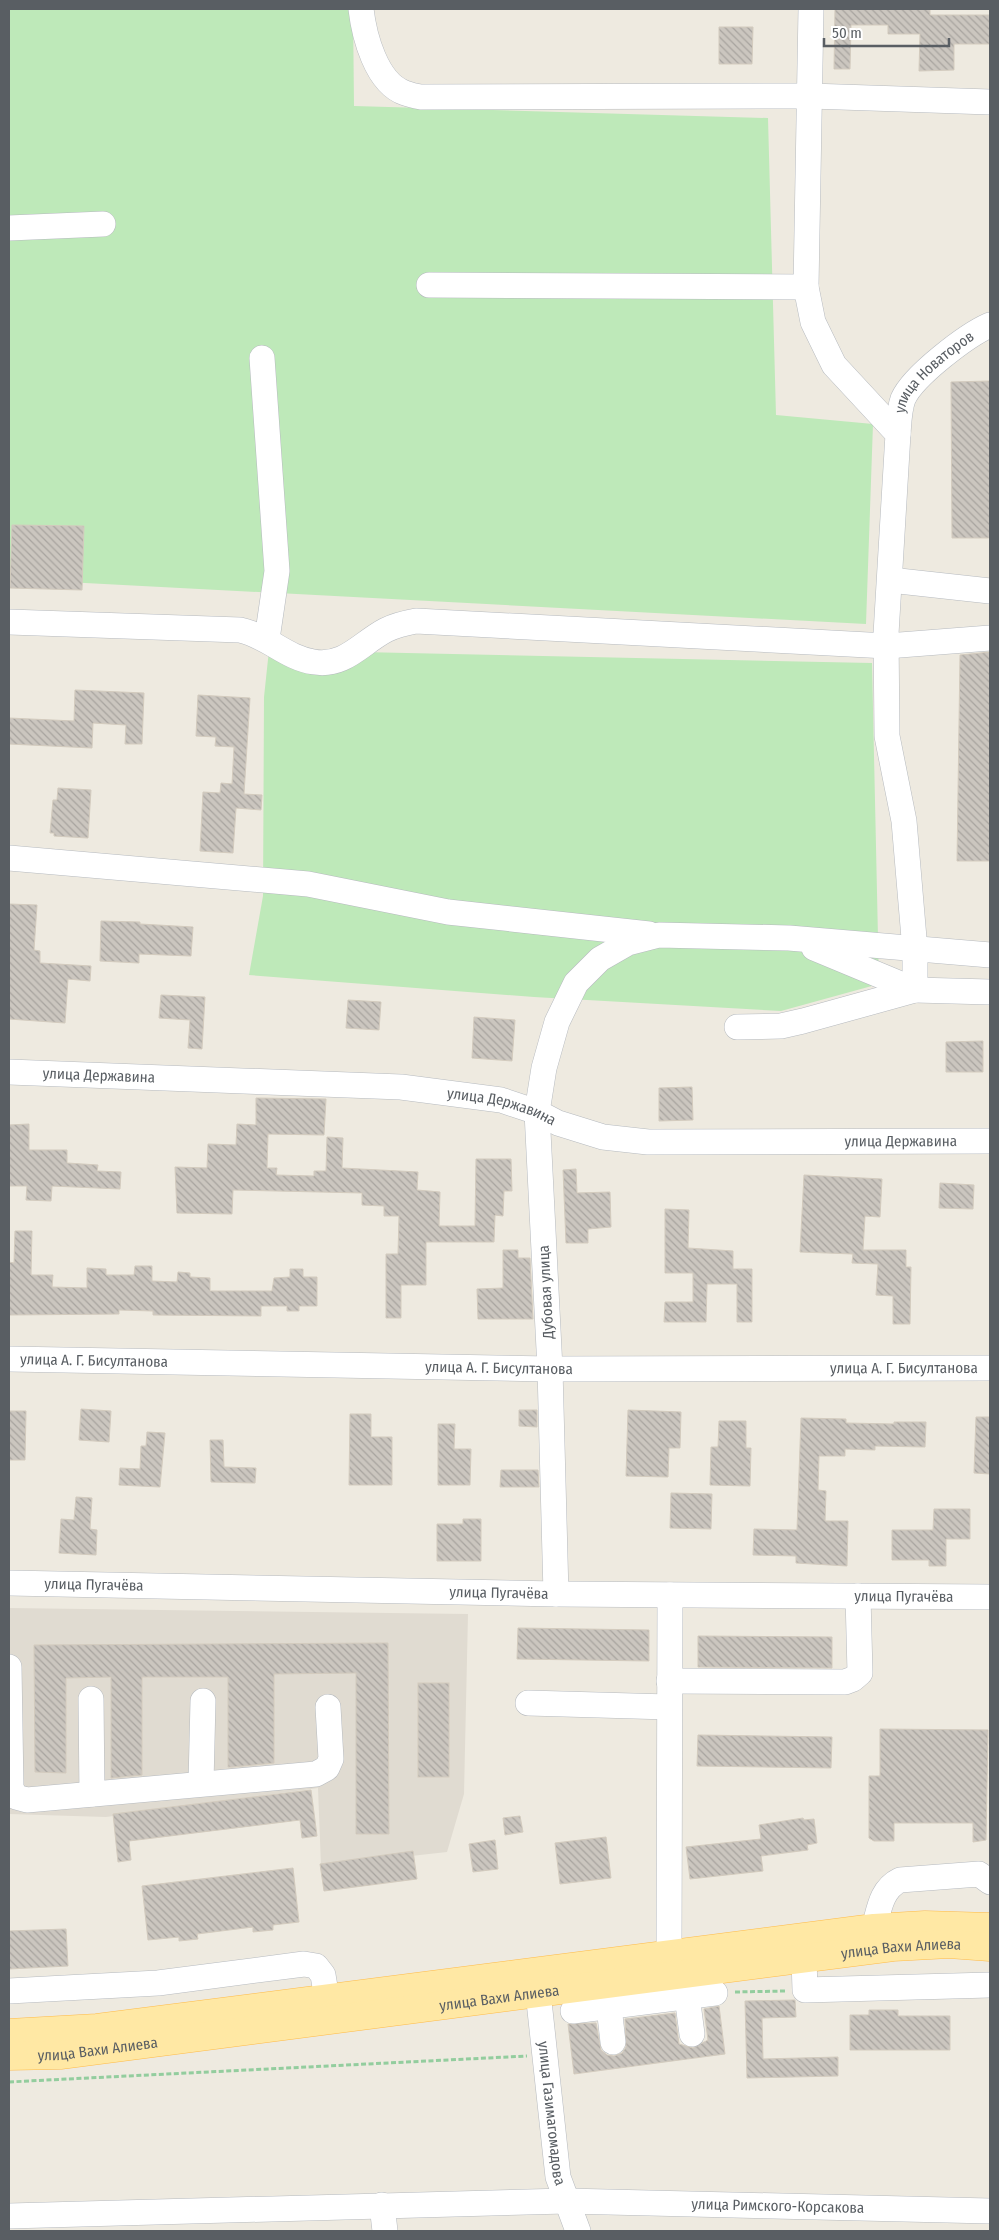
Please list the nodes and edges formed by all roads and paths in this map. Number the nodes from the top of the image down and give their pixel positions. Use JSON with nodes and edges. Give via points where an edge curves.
{"nodes":[{"id":1,"x":361,"y":9,"type":"edge"},
{"id":2,"x":811,"y":9,"type":"edge"},
{"id":3,"x":810,"y":96,"type":"junction"},
{"id":4,"x":990,"y":102,"type":"edge"},
{"id":5,"x":102,"y":224,"type":"dead end"},
{"id":6,"x":9,"y":228,"type":"edge"},
{"id":7,"x":430,"y":285,"type":"dead end"},
{"id":8,"x":806,"y":287,"type":"junction"},
{"id":9,"x":990,"y":325,"type":"edge"},
{"id":10,"x":262,"y":358,"type":"dead end"},
{"id":11,"x":898,"y":434,"type":"junction"},
{"id":12,"x":890,"y":580,"type":"junction"},
{"id":13,"x":990,"y":591,"type":"edge"},
{"id":14,"x":9,"y":622,"type":"edge"},
{"id":15,"x":990,"y":638,"type":"edge"},
{"id":16,"x":267,"y":639,"type":"junction"},
{"id":17,"x":886,"y":646,"type":"junction"},
{"id":18,"x":9,"y":858,"type":"edge"},
{"id":19,"x":659,"y":936,"type":"junction"},
{"id":20,"x":789,"y":938,"type":"junction"},
{"id":21,"x":915,"y":950,"type":"junction"},
{"id":22,"x":990,"y":955,"type":"edge"},
{"id":23,"x":915,"y":990,"type":"junction"},
{"id":24,"x":990,"y":992,"type":"edge"},
{"id":25,"x":737,"y":1027,"type":"dead end"},
{"id":26,"x":9,"y":1072,"type":"edge"},
{"id":27,"x":537,"y":1112,"type":"junction"},
{"id":28,"x":990,"y":1141,"type":"edge"},
{"id":29,"x":9,"y":1359,"type":"edge"},
{"id":30,"x":990,"y":1368,"type":"edge"},
{"id":31,"x":550,"y":1369,"type":"junction"},
{"id":32,"x":9,"y":1583,"type":"edge"},
{"id":33,"x":556,"y":1594,"type":"junction"},
{"id":34,"x":670,"y":1595,"type":"junction"},
{"id":35,"x":858,"y":1596,"type":"junction"},
{"id":36,"x":990,"y":1597,"type":"edge"},
{"id":37,"x":9,"y":1667,"type":"edge"},
{"id":38,"x":669,"y":1681,"type":"junction"},
{"id":39,"x":91,"y":1699,"type":"dead end"},
{"id":40,"x":204,"y":1701,"type":"dead end"},
{"id":41,"x":528,"y":1703,"type":"dead end"},
{"id":42,"x":669,"y":1707,"type":"junction"},
{"id":43,"x":328,"y":1708,"type":"dead end"},
{"id":44,"x":201,"y":1784,"type":"junction"},
{"id":45,"x":92,"y":1794,"type":"junction"},
{"id":46,"x":990,"y":1882,"type":"edge"},
{"id":47,"x":990,"y":1927,"type":"edge"},
{"id":48,"x":874,"y":1928,"type":"junction"},
{"id":49,"x":990,"y":1947,"type":"edge"},
{"id":50,"x":804,"y":1959,"type":"junction"},
{"id":51,"x":680,"y":1975,"type":"junction"},
{"id":52,"x":158,"y":1983,"type":"junction"},
{"id":53,"x":990,"y":1985,"type":"edge"},
{"id":54,"x":9,"y":1990,"type":"edge"},
{"id":55,"x":805,"y":1990,"type":"junction"},
{"id":56,"x":538,"y":1992,"type":"junction"},
{"id":57,"x":715,"y":1993,"type":"joint"},
{"id":58,"x":607,"y":1995,"type":"junction"},
{"id":59,"x":327,"y":1999,"type":"junction"},
{"id":60,"x":572,"y":2011,"type":"dead end"},
{"id":61,"x":163,"y":2020,"type":"junction"},
{"id":62,"x":9,"y":2032,"type":"edge"},
{"id":63,"x":692,"y":2034,"type":"dead end"},
{"id":64,"x":613,"y":2042,"type":"dead end"},
{"id":65,"x":545,"y":2055,"type":"junction"},
{"id":66,"x":9,"y":2056,"type":"edge"},
{"id":67,"x":9,"y":2082,"type":"edge"},
{"id":68,"x":566,"y":2201,"type":"junction"},
{"id":69,"x":382,"y":2205,"type":"junction"},
{"id":70,"x":990,"y":2211,"type":"edge"},
{"id":71,"x":9,"y":2216,"type":"edge"},
{"id":72,"x":145,"y":2222,"type":"edge"},
{"id":73,"x":385,"y":2231,"type":"edge"},
{"id":74,"x":578,"y":2231,"type":"edge"}],
"edges":[{"from":1,"to":3,"type":"street","via":[[363,32],[388,81],[403,93],[420,97]]},
{"from":2,"to":3,"type":"street"},
{"from":3,"to":4,"type":"street"},
{"from":3,"to":8,"type":"street"},
{"from":5,"to":6,"type":"street"},
{"from":7,"to":8,"type":"street"},
{"from":8,"to":11,"type":"street","via":[[813,322],[834,365]]},
{"from":9,"to":11,"type":"street","name":"улица Новаторов","via":[[920,375],[903,398]]},
{"from":10,"to":16,"type":"street","via":[[277,571]]},
{"from":11,"to":12,"type":"street","name":"улица Новаторов"},
{"from":12,"to":13,"type":"street"},
{"from":12,"to":17,"type":"street","name":"улица Новаторов"},
{"from":14,"to":16,"type":"street","via":[[240,630]]},
{"from":15,"to":17,"type":"street"},
{"from":16,"to":17,"type":"street","via":[[299,659],[331,663],[341,660],[384,630],[416,621]]},
{"from":17,"to":21,"type":"street","name":"улица Новаторов","via":[[887,736],[904,821]]},
{"from":18,"to":19,"type":"street","via":[[308,884],[448,912]]},
{"from":19,"to":20,"type":"street"},
{"from":19,"to":27,"type":"street","name":"Дубовая улица","via":[[628,943],[600,959],[576,983],[556,1022]]},
{"from":20,"to":21,"type":"street"},
{"from":20,"to":23,"type":"street"},
{"from":21,"to":22,"type":"street"},
{"from":21,"to":23,"type":"street","name":"улица Новаторов"},
{"from":23,"to":24,"type":"street"},
{"from":23,"to":25,"type":"street","via":[[781,1026]]},
{"from":26,"to":27,"type":"street","name":"улица Державина","via":[[401,1087],[501,1100]]},
{"from":27,"to":28,"type":"street","name":"улица Державина","via":[[558,1123],[603,1137],[648,1142]]},
{"from":27,"to":31,"type":"street","name":"Дубовая улица"},
{"from":29,"to":31,"type":"street","name":"улица А. Г. Бисултанова"},
{"from":30,"to":31,"type":"street","name":"улица А. Г. Бисултанова"},
{"from":31,"to":33,"type":"street","name":"Дубовая улица"},
{"from":32,"to":33,"type":"street","name":"улица Пугачёва"},
{"from":33,"to":34,"type":"street","name":"улица Пугачёва"},
{"from":34,"to":35,"type":"street","name":"улица Пугачёва"},
{"from":34,"to":38,"type":"street"},
{"from":35,"to":36,"type":"street","name":"улица Пугачёва"},
{"from":35,"to":38,"type":"street","via":[[860,1672],[853,1679],[844,1682]]},
{"from":37,"to":45,"type":"street","via":[[11,1788],[16,1797],[27,1800]]},
{"from":38,"to":42,"type":"street"},
{"from":39,"to":45,"type":"street"},
{"from":40,"to":44,"type":"street"},
{"from":41,"to":42,"type":"street"},
{"from":42,"to":51,"type":"street"},
{"from":43,"to":44,"type":"street","via":[[331,1759],[328,1768],[316,1774]]},
{"from":44,"to":45,"type":"street"},
{"from":46,"to":48,"type":"street","via":[[979,1874],[900,1880],[885,1892]]},
{"from":47,"to":48,"type":"main road","name":"улица Вахи Алиева","via":[[925,1925]]},
{"from":48,"to":51,"type":"main road","name":"улица Вахи Алиева"},
{"from":49,"to":50,"type":"main road","name":"улица Вахи Алиева","via":[[948,1944],[893,1947]]},
{"from":50,"to":51,"type":"main road","name":"улица Вахи Алиева"},
{"from":50,"to":55,"type":"street"},
{"from":51,"to":57,"type":"street"},
{"from":51,"to":58,"type":"main road","name":"улица Вахи Алиева"},
{"from":51,"to":59,"type":"main road","name":"улица Вахи Алиева"},
{"from":51,"to":63,"type":"street"},
{"from":52,"to":54,"type":"street"},
{"from":52,"to":59,"type":"street","via":[[304,1964],[316,1966],[323,1976]]},
{"from":52,"to":61,"type":"street"},
{"from":53,"to":55,"type":"street"},
{"from":55,"to":57,"type":"path"},
{"from":56,"to":58,"type":"main road","name":"улица Вахи Алиева"},
{"from":56,"to":65,"type":"street","name":"улица Газимагомадова"},
{"from":56,"to":66,"type":"main road","name":"улица Вахи Алиева","via":[[60,2055]]},
{"from":58,"to":60,"type":"street"},
{"from":58,"to":64,"type":"street"},
{"from":59,"to":61,"type":"main road","name":"улица Вахи Алиева"},
{"from":61,"to":62,"type":"main road","name":"улица Вахи Алиева","via":[[96,2028]]},
{"from":65,"to":67,"type":"path"},
{"from":65,"to":68,"type":"street","name":"улица Газимагомадова","via":[[558,2177]]},
{"from":68,"to":69,"type":"street","name":"улица Римского-Корсакова"},
{"from":68,"to":70,"type":"street","name":"улица Римского-Корсакова"},
{"from":68,"to":74,"type":"street","name":"улица Газимагомадова"},
{"from":69,"to":72,"type":"street","name":"улица Римского-Корсакова"},
{"from":69,"to":73,"type":"street"},
{"from":71,"to":72,"type":"street","name":"улица Римского-Корсакова"}]}
